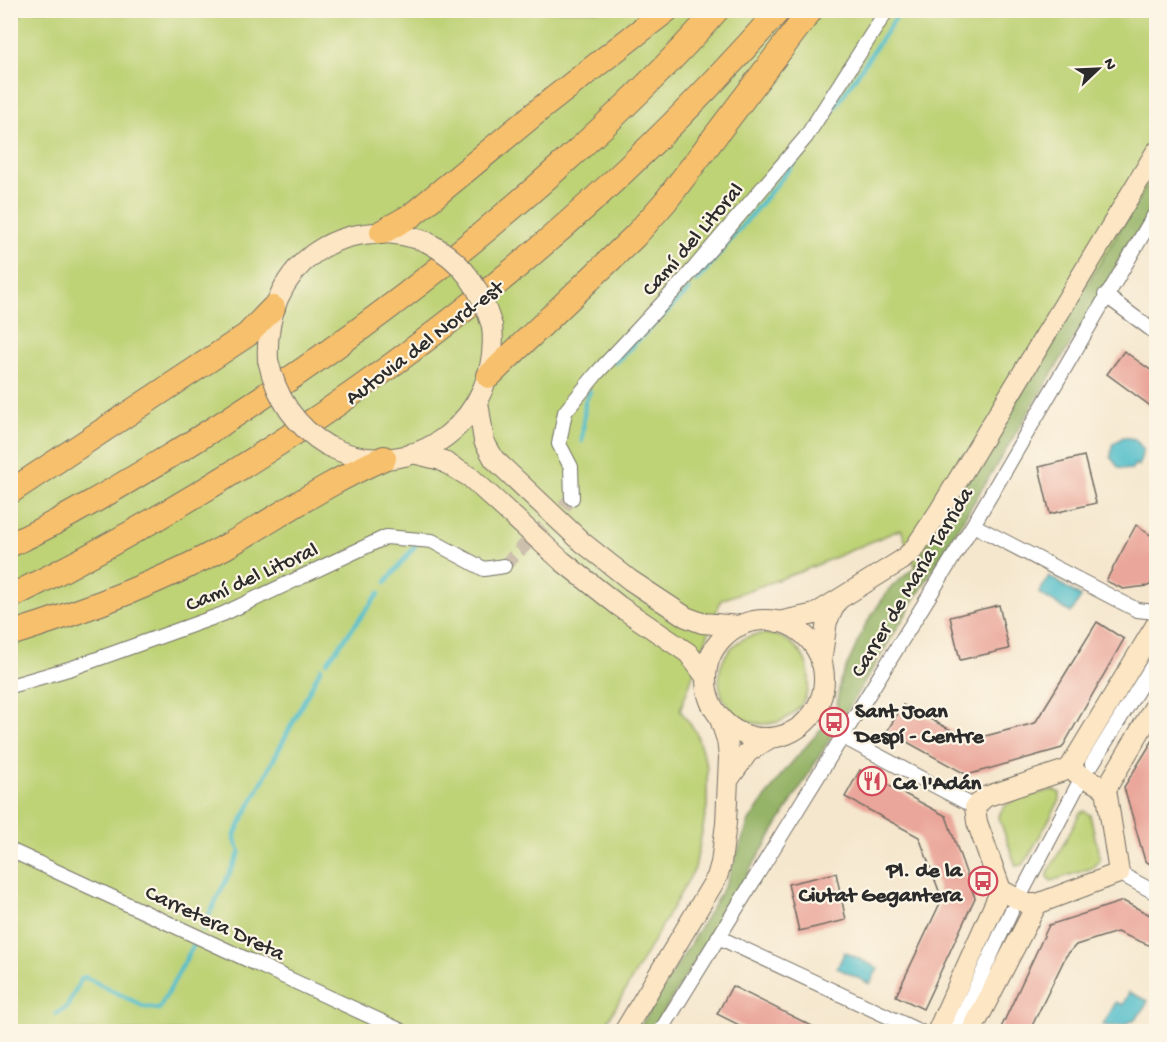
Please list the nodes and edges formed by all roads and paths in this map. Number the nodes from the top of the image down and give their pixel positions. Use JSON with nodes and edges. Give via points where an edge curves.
{"nodes":[{"id":1,"x":667,"y":10,"type":"edge"},
{"id":2,"x":717,"y":10,"type":"edge"},
{"id":3,"x":779,"y":10,"type":"edge"},
{"id":4,"x":811,"y":10,"type":"edge"},
{"id":5,"x":887,"y":10,"type":"edge"},
{"id":6,"x":1156,"y":152,"type":"edge"},
{"id":7,"x":1156,"y":213,"type":"edge"},
{"id":8,"x":382,"y":232,"type":"junction"},
{"id":9,"x":1106,"y":295,"type":"junction"},
{"id":10,"x":273,"y":308,"type":"junction"},
{"id":11,"x":1156,"y":333,"type":"edge"},
{"id":12,"x":489,"y":376,"type":"junction"},
{"id":13,"x":478,"y":402,"type":"junction"},
{"id":14,"x":413,"y":453,"type":"junction"},
{"id":15,"x":384,"y":458,"type":"junction"},
{"id":16,"x":10,"y":492,"type":"edge"},
{"id":17,"x":572,"y":498,"type":"dead end"},
{"id":18,"x":973,"y":525,"type":"junction"},
{"id":19,"x":10,"y":545,"type":"edge"},
{"id":20,"x":504,"y":566,"type":"dead end"},
{"id":21,"x":10,"y":597,"type":"edge"},
{"id":22,"x":836,"y":603,"type":"junction"},
{"id":23,"x":1156,"y":612,"type":"edge"},
{"id":24,"x":778,"y":622,"type":"junction"},
{"id":25,"x":1156,"y":625,"type":"edge"},
{"id":26,"x":740,"y":626,"type":"junction"},
{"id":27,"x":10,"y":634,"type":"edge"},
{"id":28,"x":1156,"y":660,"type":"edge"},
{"id":29,"x":821,"y":662,"type":"junction"},
{"id":30,"x":706,"y":677,"type":"junction"},
{"id":31,"x":10,"y":686,"type":"edge"},
{"id":32,"x":1156,"y":704,"type":"edge"},
{"id":33,"x":719,"y":716,"type":"junction"},
{"id":34,"x":843,"y":736,"type":"junction"},
{"id":35,"x":770,"y":738,"type":"junction"},
{"id":36,"x":1092,"y":764,"type":"dead end"},
{"id":37,"x":1074,"y":776,"type":"junction"},
{"id":38,"x":729,"y":779,"type":"junction"},
{"id":39,"x":1106,"y":789,"type":"junction"},
{"id":40,"x":975,"y":807,"type":"junction"},
{"id":41,"x":10,"y":850,"type":"edge"},
{"id":42,"x":1119,"y":873,"type":"junction"},
{"id":43,"x":1001,"y":891,"type":"junction"},
{"id":44,"x":1156,"y":893,"type":"edge"},
{"id":45,"x":1030,"y":898,"type":"junction"},
{"id":46,"x":1011,"y":912,"type":"dead end"},
{"id":47,"x":718,"y":936,"type":"junction"},
{"id":48,"x":404,"y":1032,"type":"edge"},
{"id":49,"x":624,"y":1032,"type":"edge"},
{"id":50,"x":660,"y":1032,"type":"edge"},
{"id":51,"x":921,"y":1032,"type":"edge"},
{"id":52,"x":936,"y":1032,"type":"edge"},
{"id":53,"x":955,"y":1032,"type":"edge"},
{"id":54,"x":971,"y":1032,"type":"edge"}],
"edges":[{"from":1,"to":8,"type":"highway","via":[[412,215]]},
{"from":2,"to":19,"type":"highway","name":"Autovia del Nord-est","via":[[589,140],[415,290],[263,399],[129,481]]},
{"from":3,"to":21,"type":"highway","name":"Autovia del Nord-est","via":[[694,105],[617,181],[502,281],[369,384],[156,521]]},
{"from":4,"to":12,"type":"highway","via":[[658,211]]},
{"from":5,"to":17,"type":"street","name":"Camí del Litoral","via":[[806,137],[565,412],[560,444],[571,467]]},
{"from":6,"to":22,"type":"main road","name":"Carrer de Maria Tarrida","via":[[924,534],[902,560]]},
{"from":7,"to":9,"type":"street","name":"Carrer de Maria Tarrida"},
{"from":8,"to":10,"type":"main road","via":[[341,239],[307,258],[290,276]]},
{"from":8,"to":12,"type":"main road","bridge":true,"via":[[401,233],[427,242],[458,261],[469,274],[483,298],[492,326],[493,362]]},
{"from":9,"to":11,"type":"street"},
{"from":9,"to":18,"type":"street","name":"Carrer de Maria Tarrida"},
{"from":10,"to":15,"type":"main road","bridge":true,"via":[[267,335],[268,360],[274,384],[291,414],[328,446],[348,454]]},
{"from":10,"to":16,"type":"highway","via":[[247,335]]},
{"from":12,"to":13,"type":"main road"},
{"from":13,"to":14,"type":"main road","via":[[453,431]]},
{"from":13,"to":26,"type":"main road","via":[[484,441],[494,459],[582,542],[686,617],[719,627]]},
{"from":14,"to":15,"type":"main road"},
{"from":14,"to":30,"type":"main road","via":[[441,460],[465,473],[562,561],[688,653]]},
{"from":15,"to":27,"type":"highway","via":[[338,479],[180,569],[100,604]]},
{"from":18,"to":23,"type":"street","via":[[1137,610]]},
{"from":18,"to":34,"type":"street","name":"Carrer de Maria Tarrida"},
{"from":20,"to":31,"type":"street","name":"Camí del Litoral","via":[[484,569],[432,541],[386,537],[223,614]]},
{"from":22,"to":24,"type":"main road","name":"Carrer de Maria Tarrida","via":[[808,617]]},
{"from":22,"to":29,"type":"main road","name":"Carrer de Maria Tarrida","via":[[827,621]]},
{"from":24,"to":26,"type":"main road"},
{"from":24,"to":29,"type":"main road","via":[[805,636]]},
{"from":25,"to":37,"type":"main road"},
{"from":26,"to":30,"type":"main road","via":[[716,647]]},
{"from":28,"to":36,"type":"street"},
{"from":29,"to":35,"type":"main road","via":[[822,690],[812,714],[796,729]]},
{"from":30,"to":33,"type":"main road"},
{"from":32,"to":39,"type":"main road"},
{"from":33,"to":35,"type":"main road","via":[[742,733]]},
{"from":33,"to":38,"type":"main road","via":[[727,740]]},
{"from":34,"to":40,"type":"street"},
{"from":34,"to":47,"type":"street","name":"Carrer de Maria Tarrida"},
{"from":35,"to":38,"type":"main road","via":[[748,752]]},
{"from":37,"to":39,"type":"main road"},
{"from":37,"to":40,"type":"main road","via":[[985,797]]},
{"from":37,"to":45,"type":"street"},
{"from":38,"to":49,"type":"main road","via":[[717,877]]},
{"from":39,"to":42,"type":"main road"},
{"from":40,"to":43,"type":"main road"},
{"from":41,"to":48,"type":"street","name":"Carretera Dreta"},
{"from":42,"to":44,"type":"street"},
{"from":42,"to":45,"type":"main road"},
{"from":43,"to":45,"type":"main road","via":[[1027,904]]},
{"from":43,"to":52,"type":"main road"},
{"from":45,"to":54,"type":"main road"},
{"from":46,"to":53,"type":"street"},
{"from":47,"to":50,"type":"street","name":"Carrer de Maria Tarrida"},
{"from":47,"to":51,"type":"street"}]}
